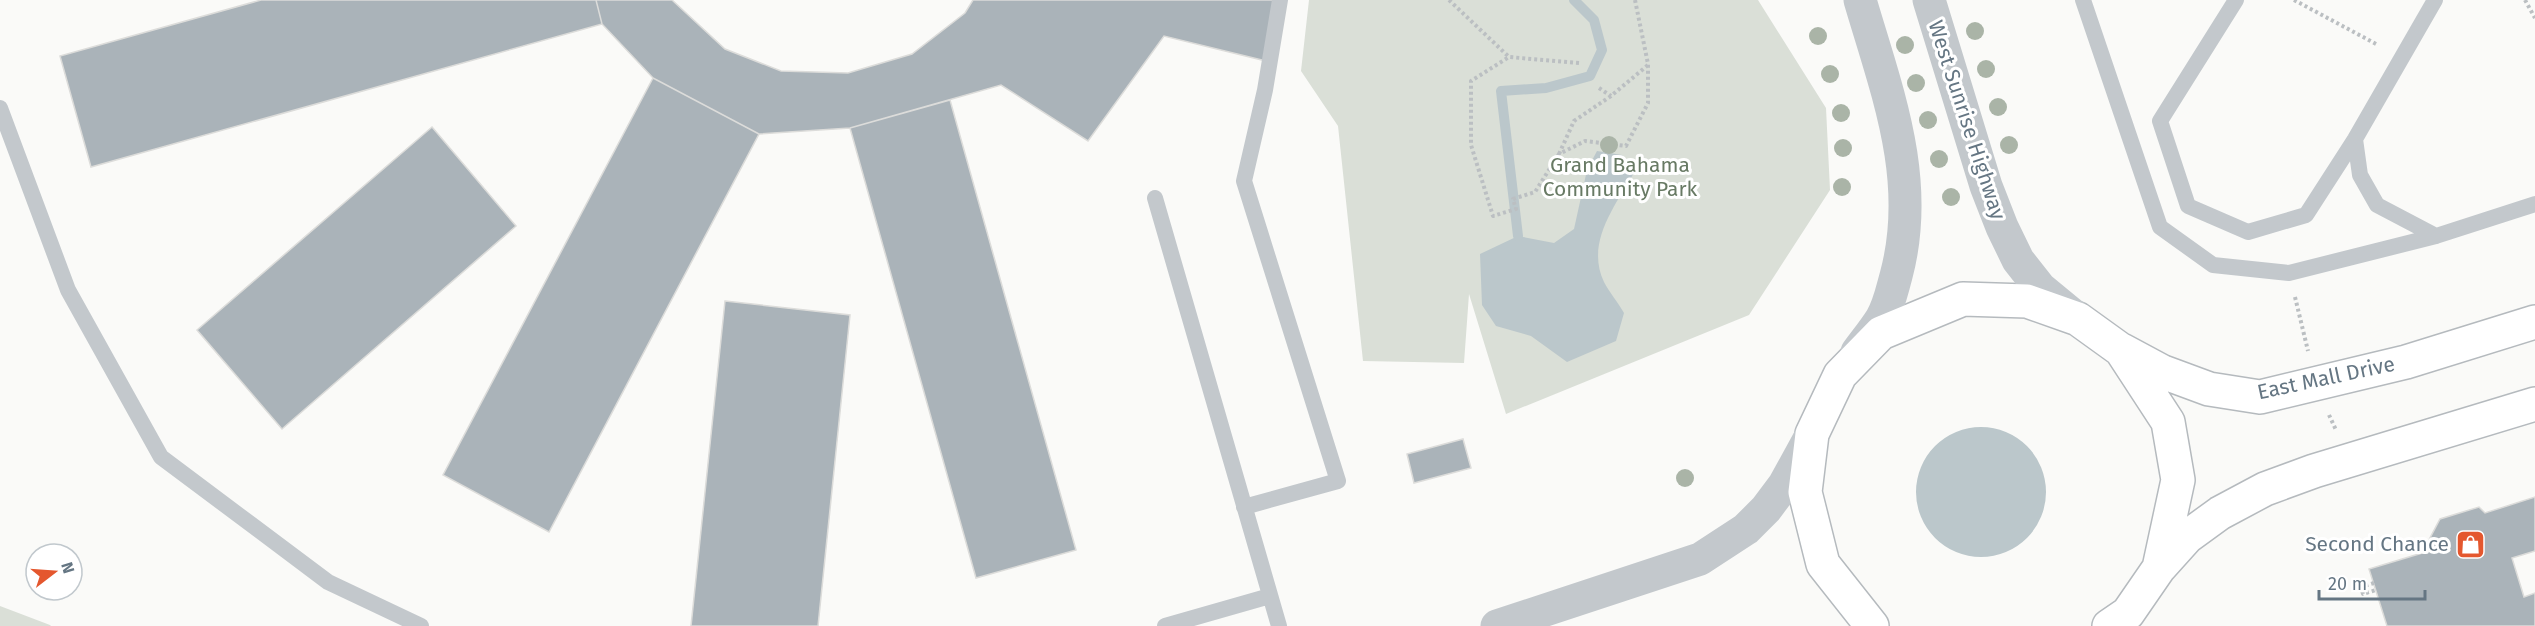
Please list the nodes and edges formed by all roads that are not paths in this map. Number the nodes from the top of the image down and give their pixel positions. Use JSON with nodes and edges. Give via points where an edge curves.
{"nodes":[{"id":1,"x":1280,"y":0,"type":"edge"},
{"id":2,"x":1860,"y":0,"type":"edge"},
{"id":3,"x":1929,"y":0,"type":"edge"},
{"id":4,"x":2083,"y":0,"type":"edge"},
{"id":5,"x":2236,"y":0,"type":"edge"},
{"id":6,"x":2435,"y":0,"type":"edge"},
{"id":7,"x":0,"y":108,"type":"edge"},
{"id":8,"x":2355,"y":139,"type":"junction"},
{"id":9,"x":1155,"y":198,"type":"dead end"},
{"id":10,"x":2535,"y":204,"type":"edge"},
{"id":11,"x":2436,"y":236,"type":"junction"},
{"id":12,"x":2078,"y":319,"type":"junction"},
{"id":13,"x":2535,"y":321,"type":"edge"},
{"id":14,"x":2121,"y":350,"type":"junction"},
{"id":15,"x":1840,"y":375,"type":"junction"},
{"id":16,"x":2535,"y":404,"type":"edge"},
{"id":17,"x":1812,"y":434,"type":"junction"},
{"id":18,"x":1244,"y":507,"type":"junction"},
{"id":19,"x":2159,"y":568,"type":"junction"},
{"id":20,"x":1270,"y":596,"type":"junction"},
{"id":21,"x":2122,"y":622,"type":"edge"},
{"id":22,"x":421,"y":626,"type":"edge"},
{"id":23,"x":1165,"y":626,"type":"edge"},
{"id":24,"x":1279,"y":626,"type":"edge"},
{"id":25,"x":1497,"y":626,"type":"edge"},
{"id":26,"x":1872,"y":626,"type":"edge"}],
"edges":[{"from":1,"to":18,"type":"lane","via":[[1244,181],[1338,480]]},
{"from":2,"to":15,"type":"street","via":[[1903,154],[1905,227],[1899,264],[1882,318]]},
{"from":3,"to":12,"type":"street","name":"West Sunrise Highway","via":[[2002,227],[2018,260],[2040,288]]},
{"from":4,"to":11,"type":"lane","via":[[2160,227],[2214,265],[2289,273]]},
{"from":5,"to":8,"type":"lane","via":[[2160,122],[2188,206],[2248,232],[2306,215]]},
{"from":6,"to":8,"type":"lane"},
{"from":7,"to":22,"type":"lane","via":[[68,290],[161,457],[328,582]]},
{"from":8,"to":11,"type":"lane","via":[[2360,175],[2377,205]]},
{"from":9,"to":18,"type":"lane"},
{"from":10,"to":11,"type":"lane"},
{"from":12,"to":14,"type":"main road"},
{"from":12,"to":15,"type":"main road","via":[[2027,301],[1963,299],[1881,333]]},
{"from":13,"to":14,"type":"main road","name":"East Mall Drive","via":[[2406,362],[2260,397],[2209,389],[2163,372]]},
{"from":14,"to":19,"type":"main road","via":[[2168,422],[2178,480]]},
{"from":15,"to":17,"type":"main road"},
{"from":16,"to":19,"type":"main road","via":[[2265,489],[2220,513],[2187,537]]},
{"from":17,"to":25,"type":"street","via":[[1766,509],[1746,529],[1700,559]]},
{"from":17,"to":26,"type":"main road","via":[[1805,492],[1823,564]]},
{"from":18,"to":20,"type":"lane"},
{"from":19,"to":21,"type":"main road"},
{"from":20,"to":23,"type":"lane"},
{"from":20,"to":24,"type":"lane"}]}
